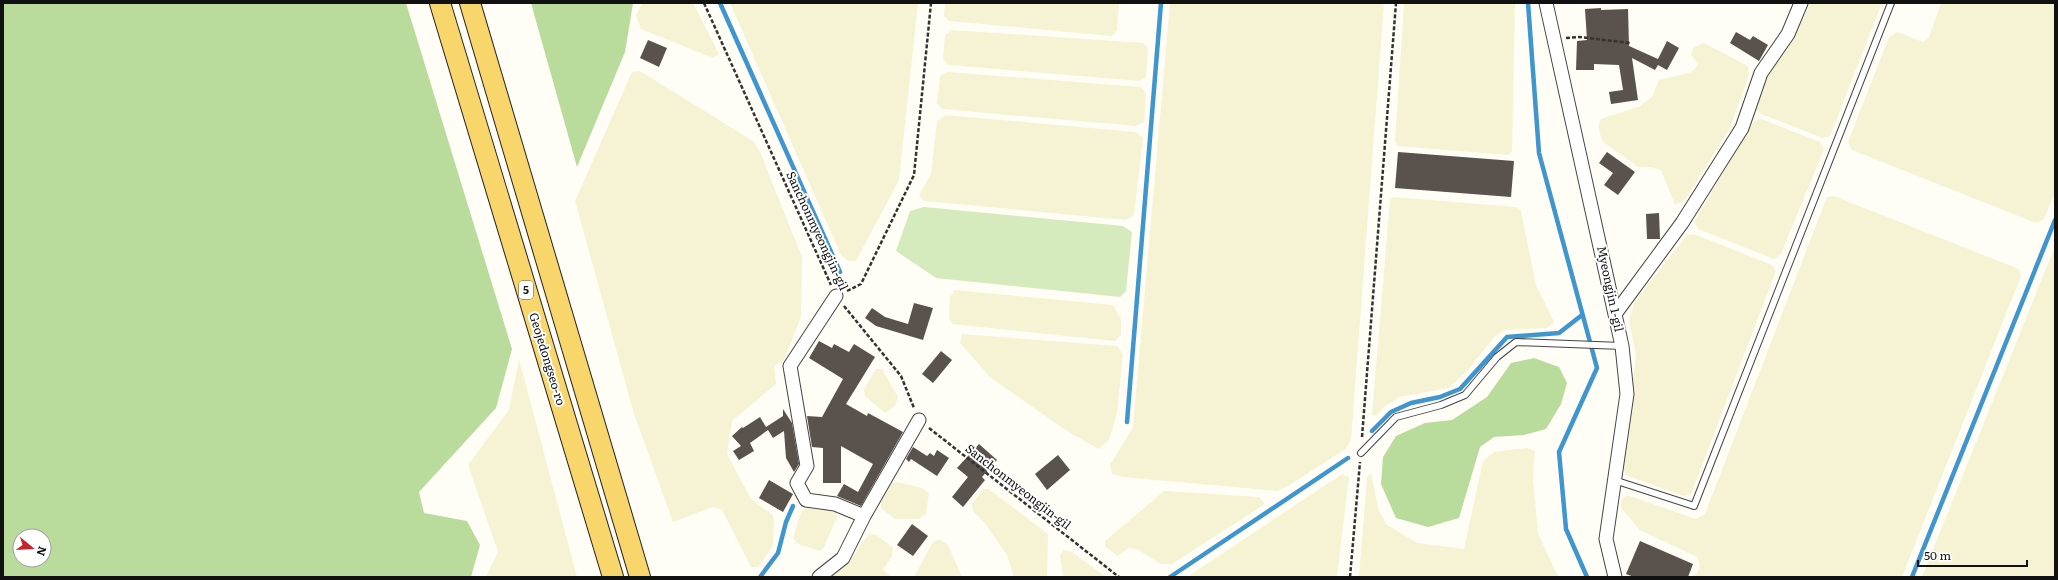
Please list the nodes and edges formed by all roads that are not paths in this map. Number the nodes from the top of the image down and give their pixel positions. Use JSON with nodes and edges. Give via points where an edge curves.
{"nodes":[{"id":1,"x":440,"y":3,"type":"edge"},
{"id":2,"x":470,"y":3,"type":"edge"},
{"id":3,"x":1546,"y":3,"type":"edge"},
{"id":4,"x":1801,"y":3,"type":"edge"},
{"id":5,"x":1891,"y":3,"type":"edge"},
{"id":6,"x":836,"y":296,"type":"road end"},
{"id":7,"x":1615,"y":314,"type":"junction"},
{"id":8,"x":1622,"y":346,"type":"junction"},
{"id":9,"x":919,"y":420,"type":"road end"},
{"id":10,"x":1361,"y":453,"type":"road end"},
{"id":11,"x":1614,"y":480,"type":"junction"},
{"id":12,"x":864,"y":516,"type":"junction"},
{"id":13,"x":613,"y":577,"type":"edge"},
{"id":14,"x":640,"y":577,"type":"edge"},
{"id":15,"x":819,"y":577,"type":"edge"},
{"id":16,"x":1615,"y":577,"type":"edge"}],
"edges":[{"from":1,"to":13,"type":"main road","name":"Geojedongseo-ro","number":"5"},
{"from":2,"to":14,"type":"main road"},
{"from":3,"to":7,"type":"street","name":"Myeongjin 1-gil"},
{"from":4,"to":7,"type":"street","via":[[1788,34],[1761,73],[1742,128],[1682,223]]},
{"from":5,"to":11,"type":"lane","via":[[1694,506]]},
{"from":6,"to":12,"type":"street","via":[[790,366],[807,466],[797,483],[806,500],[835,504]]},
{"from":7,"to":8,"type":"street","name":"Myeongjin 1-gil"},
{"from":8,"to":10,"type":"lane","via":[[1516,342],[1497,357],[1466,395],[1441,405],[1396,417]]},
{"from":8,"to":11,"type":"street","name":"Myeongjin 1-gil","via":[[1627,394]]},
{"from":9,"to":12,"type":"street"},
{"from":11,"to":16,"type":"street","name":"Myeongjin 1-gil","via":[[1606,539]]},
{"from":12,"to":15,"type":"street","via":[[843,558]]}]}
